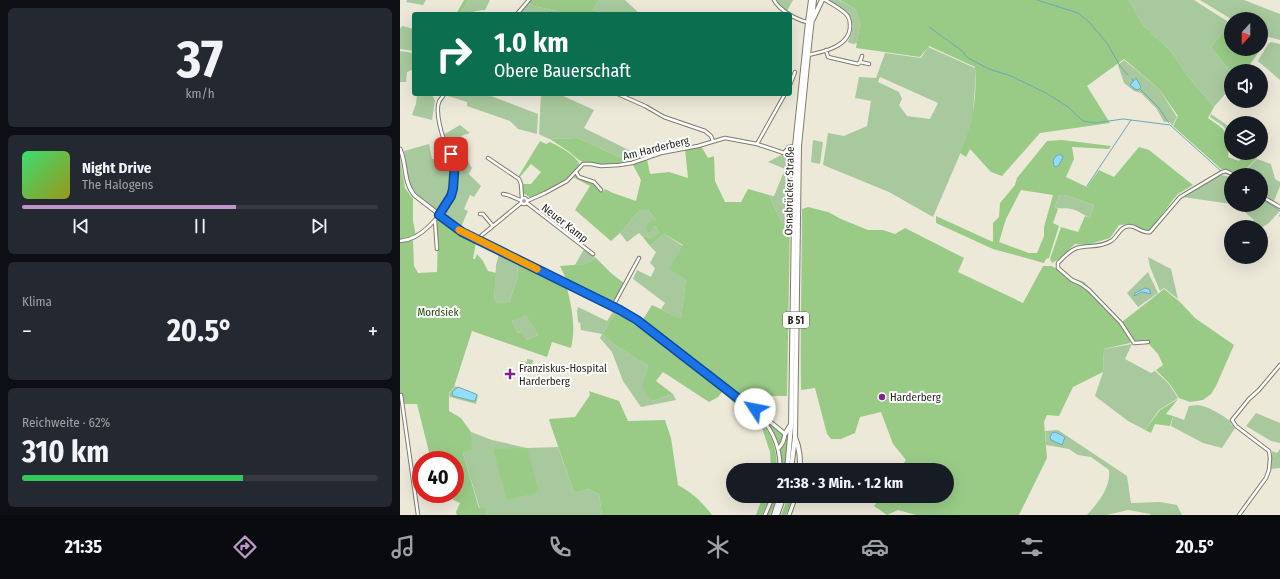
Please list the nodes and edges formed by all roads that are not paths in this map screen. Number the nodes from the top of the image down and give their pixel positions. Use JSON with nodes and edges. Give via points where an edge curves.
{"nodes":[{"id":1,"x":529,"y":0,"type":"edge"},
{"id":2,"x":774,"y":0,"type":"edge"},
{"id":3,"x":812,"y":0,"type":"edge"},
{"id":4,"x":824,"y":0,"type":"edge"},
{"id":5,"x":518,"y":12,"type":"edge"},
{"id":6,"x":787,"y":12,"type":"edge"},
{"id":7,"x":792,"y":15,"type":"edge"},
{"id":8,"x":808,"y":22,"type":"junction"},
{"id":9,"x":810,"y":32,"type":"junction"},
{"id":10,"x":826,"y":50,"type":"junction"},
{"id":11,"x":808,"y":55,"type":"junction"},
{"id":12,"x":862,"y":56,"type":"dead end"},
{"id":13,"x":860,"y":62,"type":"junction"},
{"id":14,"x":869,"y":64,"type":"dead end"},
{"id":15,"x":795,"y":72,"type":"dead end"},
{"id":16,"x":792,"y":80,"type":"edge"},
{"id":17,"x":443,"y":96,"type":"edge"},
{"id":18,"x":622,"y":96,"type":"edge"},
{"id":19,"x":784,"y":96,"type":"edge"},
{"id":20,"x":713,"y":141,"type":"junction"},
{"id":21,"x":757,"y":144,"type":"junction"},
{"id":22,"x":797,"y":146,"type":"junction"},
{"id":23,"x":400,"y":149,"type":"edge"},
{"id":24,"x":401,"y":156,"type":"edge"},
{"id":25,"x":488,"y":158,"type":"dead end"},
{"id":26,"x":576,"y":172,"type":"junction"},
{"id":27,"x":1224,"y":172,"type":"edge"},
{"id":28,"x":602,"y":190,"type":"dead end"},
{"id":29,"x":503,"y":194,"type":"dead end"},
{"id":30,"x":1268,"y":200,"type":"edge"},
{"id":31,"x":521,"y":201,"type":"junction"},
{"id":32,"x":527,"y":202,"type":"junction"},
{"id":33,"x":1280,"y":207,"type":"edge"},
{"id":34,"x":480,"y":214,"type":"dead end"},
{"id":35,"x":439,"y":215,"type":"junction"},
{"id":36,"x":435,"y":221,"type":"junction"},
{"id":37,"x":493,"y":226,"type":"junction"},
{"id":38,"x":478,"y":240,"type":"junction"},
{"id":39,"x":400,"y":241,"type":"edge"},
{"id":40,"x":437,"y":249,"type":"dead end"},
{"id":41,"x":593,"y":254,"type":"dead end"},
{"id":42,"x":639,"y":258,"type":"dead end"},
{"id":43,"x":613,"y":306,"type":"junction"},
{"id":44,"x":1148,"y":342,"type":"dead end"},
{"id":45,"x":1280,"y":365,"type":"edge"},
{"id":46,"x":793,"y":383,"type":"junction"},
{"id":47,"x":401,"y":395,"type":"dead end"},
{"id":48,"x":752,"y":408,"type":"junction"},
{"id":49,"x":791,"y":426,"type":"junction"},
{"id":50,"x":785,"y":434,"type":"junction"},
{"id":51,"x":795,"y":437,"type":"junction"},
{"id":52,"x":778,"y":449,"type":"junction"},
{"id":53,"x":781,"y":463,"type":"edge"},
{"id":54,"x":784,"y":463,"type":"edge"},
{"id":55,"x":792,"y":463,"type":"edge"},
{"id":56,"x":800,"y":463,"type":"edge"},
{"id":57,"x":770,"y":503,"type":"edge"},
{"id":58,"x":778,"y":503,"type":"edge"},
{"id":59,"x":781,"y":503,"type":"edge"},
{"id":60,"x":793,"y":503,"type":"edge"},
{"id":61,"x":418,"y":515,"type":"edge"},
{"id":62,"x":765,"y":515,"type":"edge"},
{"id":63,"x":774,"y":515,"type":"edge"},
{"id":64,"x":777,"y":515,"type":"edge"},
{"id":65,"x":789,"y":515,"type":"edge"},
{"id":66,"x":1240,"y":515,"type":"edge"}],
"edges":[{"from":1,"to":5,"type":"street"},
{"from":2,"to":6,"type":"street"},
{"from":3,"to":8,"type":"main road","name":"Osnabrücker Straße","number":"B 51"},
{"from":3,"to":9,"type":"main road","name":"Osnabrücker Straße","number":"B 51"},
{"from":4,"to":9,"type":"main road","via":[[813,20]]},
{"from":4,"to":10,"type":"street","via":[[847,15],[850,22],[848,37]]},
{"from":7,"to":8,"type":"street"},
{"from":8,"to":22,"type":"main road","name":"Osnabrücker Straße","number":"B 51"},
{"from":9,"to":11,"type":"main road","name":"Osnabrücker Straße","number":"B 51"},
{"from":10,"to":11,"type":"street"},
{"from":10,"to":13,"type":"street","via":[[828,57],[858,64]]},
{"from":11,"to":22,"type":"main road","name":"Osnabrücker Straße","number":"B 51"},
{"from":12,"to":13,"type":"street"},
{"from":13,"to":14,"type":"street"},
{"from":15,"to":16,"type":"street"},
{"from":17,"to":35,"type":"street","via":[[439,102],[439,119],[447,147],[455,161],[455,170],[451,196]]},
{"from":18,"to":20,"type":"street","via":[[664,117],[705,131]]},
{"from":19,"to":21,"type":"street"},
{"from":20,"to":21,"type":"street","name":"Am Harderberg","via":[[725,138]]},
{"from":20,"to":26,"type":"street","name":"Am Harderberg","via":[[661,153],[632,163],[601,166],[583,164]]},
{"from":21,"to":22,"type":"street","name":"Am Harderberg","via":[[784,153],[789,147]]},
{"from":22,"to":46,"type":"main road","name":"Osnabrücker Straße","number":"B 51"},
{"from":23,"to":24,"type":"street"},
{"from":24,"to":35,"type":"street","via":[[410,191]]},
{"from":25,"to":31,"type":"street","via":[[519,179]]},
{"from":26,"to":28,"type":"street","via":[[581,178]]},
{"from":26,"to":32,"type":"street","name":"Am Harderberg","via":[[567,181]]},
{"from":27,"to":44,"type":"street","via":[[1180,196],[1150,232],[1146,233],[1131,226],[1124,228],[1112,241],[1099,246],[1076,248],[1058,264],[1058,268],[1089,290],[1121,323],[1134,343]]},
{"from":29,"to":31,"type":"street","name":"Neuer Kamp"},
{"from":30,"to":33,"type":"street"},
{"from":31,"to":32,"type":"street","name":"Neuer Kamp"},
{"from":31,"to":37,"type":"street"},
{"from":32,"to":41,"type":"street","name":"Neuer Kamp"},
{"from":34,"to":37,"type":"street","via":[[483,214]]},
{"from":35,"to":36,"type":"street"},
{"from":35,"to":38,"type":"street"},
{"from":36,"to":39,"type":"street","via":[[415,238]]},
{"from":36,"to":40,"type":"street"},
{"from":37,"to":38,"type":"street"},
{"from":38,"to":43,"type":"street"},
{"from":42,"to":43,"type":"street"},
{"from":43,"to":48,"type":"street","via":[[637,320]]},
{"from":45,"to":66,"type":"street","via":[[1232,420],[1268,451],[1270,458],[1266,478]]},
{"from":46,"to":49,"type":"main road","number":"B 51"},
{"from":46,"to":51,"type":"main road","number":"B 51"},
{"from":47,"to":61,"type":"street"},
{"from":48,"to":50,"type":"street"},
{"from":48,"to":52,"type":"street","via":[[769,428]]},
{"from":49,"to":50,"type":"main road"},
{"from":49,"to":54,"type":"main road","number":"B 51"},
{"from":50,"to":52,"type":"street","via":[[782,446]]},
{"from":51,"to":55,"type":"main road","number":"B 51"},
{"from":51,"to":56,"type":"main road"},
{"from":52,"to":53,"type":"street"},
{"from":57,"to":62,"type":"street"},
{"from":58,"to":63,"type":"main road"},
{"from":59,"to":64,"type":"main road"},
{"from":60,"to":65,"type":"street"}]}
